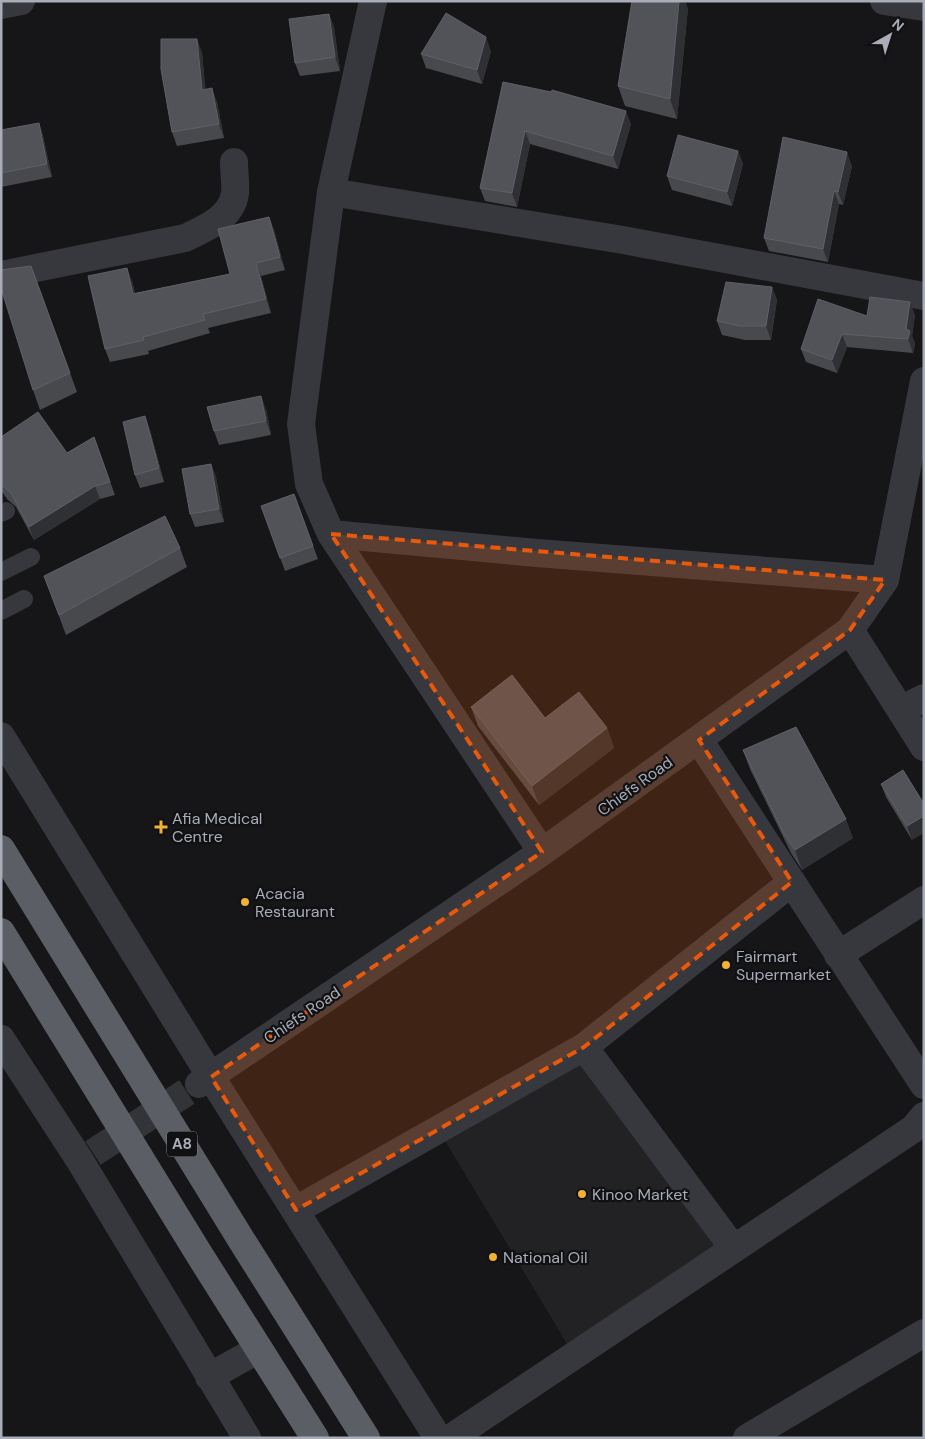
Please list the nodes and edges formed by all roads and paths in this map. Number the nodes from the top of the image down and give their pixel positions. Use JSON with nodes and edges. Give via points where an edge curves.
{"nodes":[{"id":1,"x":21,"y":1,"type":"edge"},
{"id":2,"x":373,"y":1,"type":"edge"},
{"id":3,"x":884,"y":1,"type":"edge"},
{"id":4,"x":1,"y":5,"type":"edge"},
{"id":5,"x":924,"y":7,"type":"edge"},
{"id":6,"x":234,"y":162,"type":"dead end"},
{"id":7,"x":331,"y":192,"type":"junction"},
{"id":8,"x":1,"y":275,"type":"edge"},
{"id":9,"x":924,"y":296,"type":"edge"},
{"id":10,"x":924,"y":381,"type":"edge"},
{"id":11,"x":331,"y":534,"type":"junction"},
{"id":12,"x":31,"y":557,"type":"dead end"},
{"id":13,"x":1,"y":572,"type":"edge"},
{"id":14,"x":885,"y":580,"type":"junction"},
{"id":15,"x":24,"y":599,"type":"dead end"},
{"id":16,"x":1,"y":611,"type":"edge"},
{"id":17,"x":850,"y":630,"type":"junction"},
{"id":18,"x":912,"y":704,"type":"edge"},
{"id":19,"x":1,"y":736,"type":"edge"},
{"id":20,"x":699,"y":740,"type":"junction"},
{"id":21,"x":924,"y":746,"type":"edge"},
{"id":22,"x":1,"y":849,"type":"edge"},
{"id":23,"x":542,"y":852,"type":"junction"},
{"id":24,"x":792,"y":882,"type":"junction"},
{"id":25,"x":924,"y":900,"type":"edge"},
{"id":26,"x":1,"y":932,"type":"edge"},
{"id":27,"x":838,"y":955,"type":"junction"},
{"id":28,"x":1,"y":1038,"type":"edge"},
{"id":29,"x":584,"y":1047,"type":"junction"},
{"id":30,"x":205,"y":1080,"type":"junction"},
{"id":31,"x":924,"y":1085,"type":"edge"},
{"id":32,"x":924,"y":1116,"type":"edge"},
{"id":33,"x":296,"y":1210,"type":"junction"},
{"id":34,"x":734,"y":1249,"type":"junction"},
{"id":35,"x":924,"y":1333,"type":"edge"},
{"id":36,"x":259,"y":1348,"type":"junction"},
{"id":37,"x":209,"y":1377,"type":"junction"},
{"id":38,"x":247,"y":1438,"type":"edge"},
{"id":39,"x":315,"y":1438,"type":"edge"},
{"id":40,"x":366,"y":1438,"type":"edge"},
{"id":41,"x":438,"y":1438,"type":"edge"},
{"id":42,"x":451,"y":1438,"type":"edge"},
{"id":43,"x":747,"y":1438,"type":"edge"}],
"edges":[{"from":1,"to":4,"type":"street"},
{"from":2,"to":7,"type":"street"},
{"from":3,"to":5,"type":"street"},
{"from":6,"to":8,"type":"street","via":[[235,195],[227,212],[211,226],[185,238]]},
{"from":7,"to":9,"type":"street","via":[[623,240]]},
{"from":7,"to":11,"type":"street","via":[[301,424],[309,484]]},
{"from":10,"to":14,"type":"street","name":"Chiefs Road"},
{"from":11,"to":14,"type":"street"},
{"from":11,"to":23,"type":"street"},
{"from":12,"to":13,"type":"lane"},
{"from":14,"to":17,"type":"street","name":"Chiefs Road"},
{"from":15,"to":16,"type":"lane"},
{"from":17,"to":18,"type":"street"},
{"from":17,"to":20,"type":"street","name":"Chiefs Road"},
{"from":18,"to":21,"type":"street"},
{"from":19,"to":30,"type":"street"},
{"from":20,"to":23,"type":"street","name":"Chiefs Road"},
{"from":20,"to":24,"type":"street"},
{"from":22,"to":40,"type":"highway","number":"A8","bridge":true,"via":[[236,1233]]},
{"from":23,"to":30,"type":"street","name":"Chiefs Road"},
{"from":24,"to":27,"type":"street"},
{"from":24,"to":29,"type":"street"},
{"from":25,"to":27,"type":"street"},
{"from":26,"to":36,"type":"highway","number":"A8","bridge":true},
{"from":27,"to":31,"type":"street"},
{"from":28,"to":37,"type":"street","via":[[86,1156]]},
{"from":29,"to":33,"type":"street"},
{"from":29,"to":34,"type":"street"},
{"from":30,"to":33,"type":"street"},
{"from":32,"to":34,"type":"street","via":[[913,1129]]},
{"from":33,"to":41,"type":"street"},
{"from":34,"to":42,"type":"street"},
{"from":35,"to":43,"type":"street"},
{"from":36,"to":37,"type":"street"},
{"from":36,"to":39,"type":"highway","number":"A8","bridge":true},
{"from":37,"to":38,"type":"street"}]}
